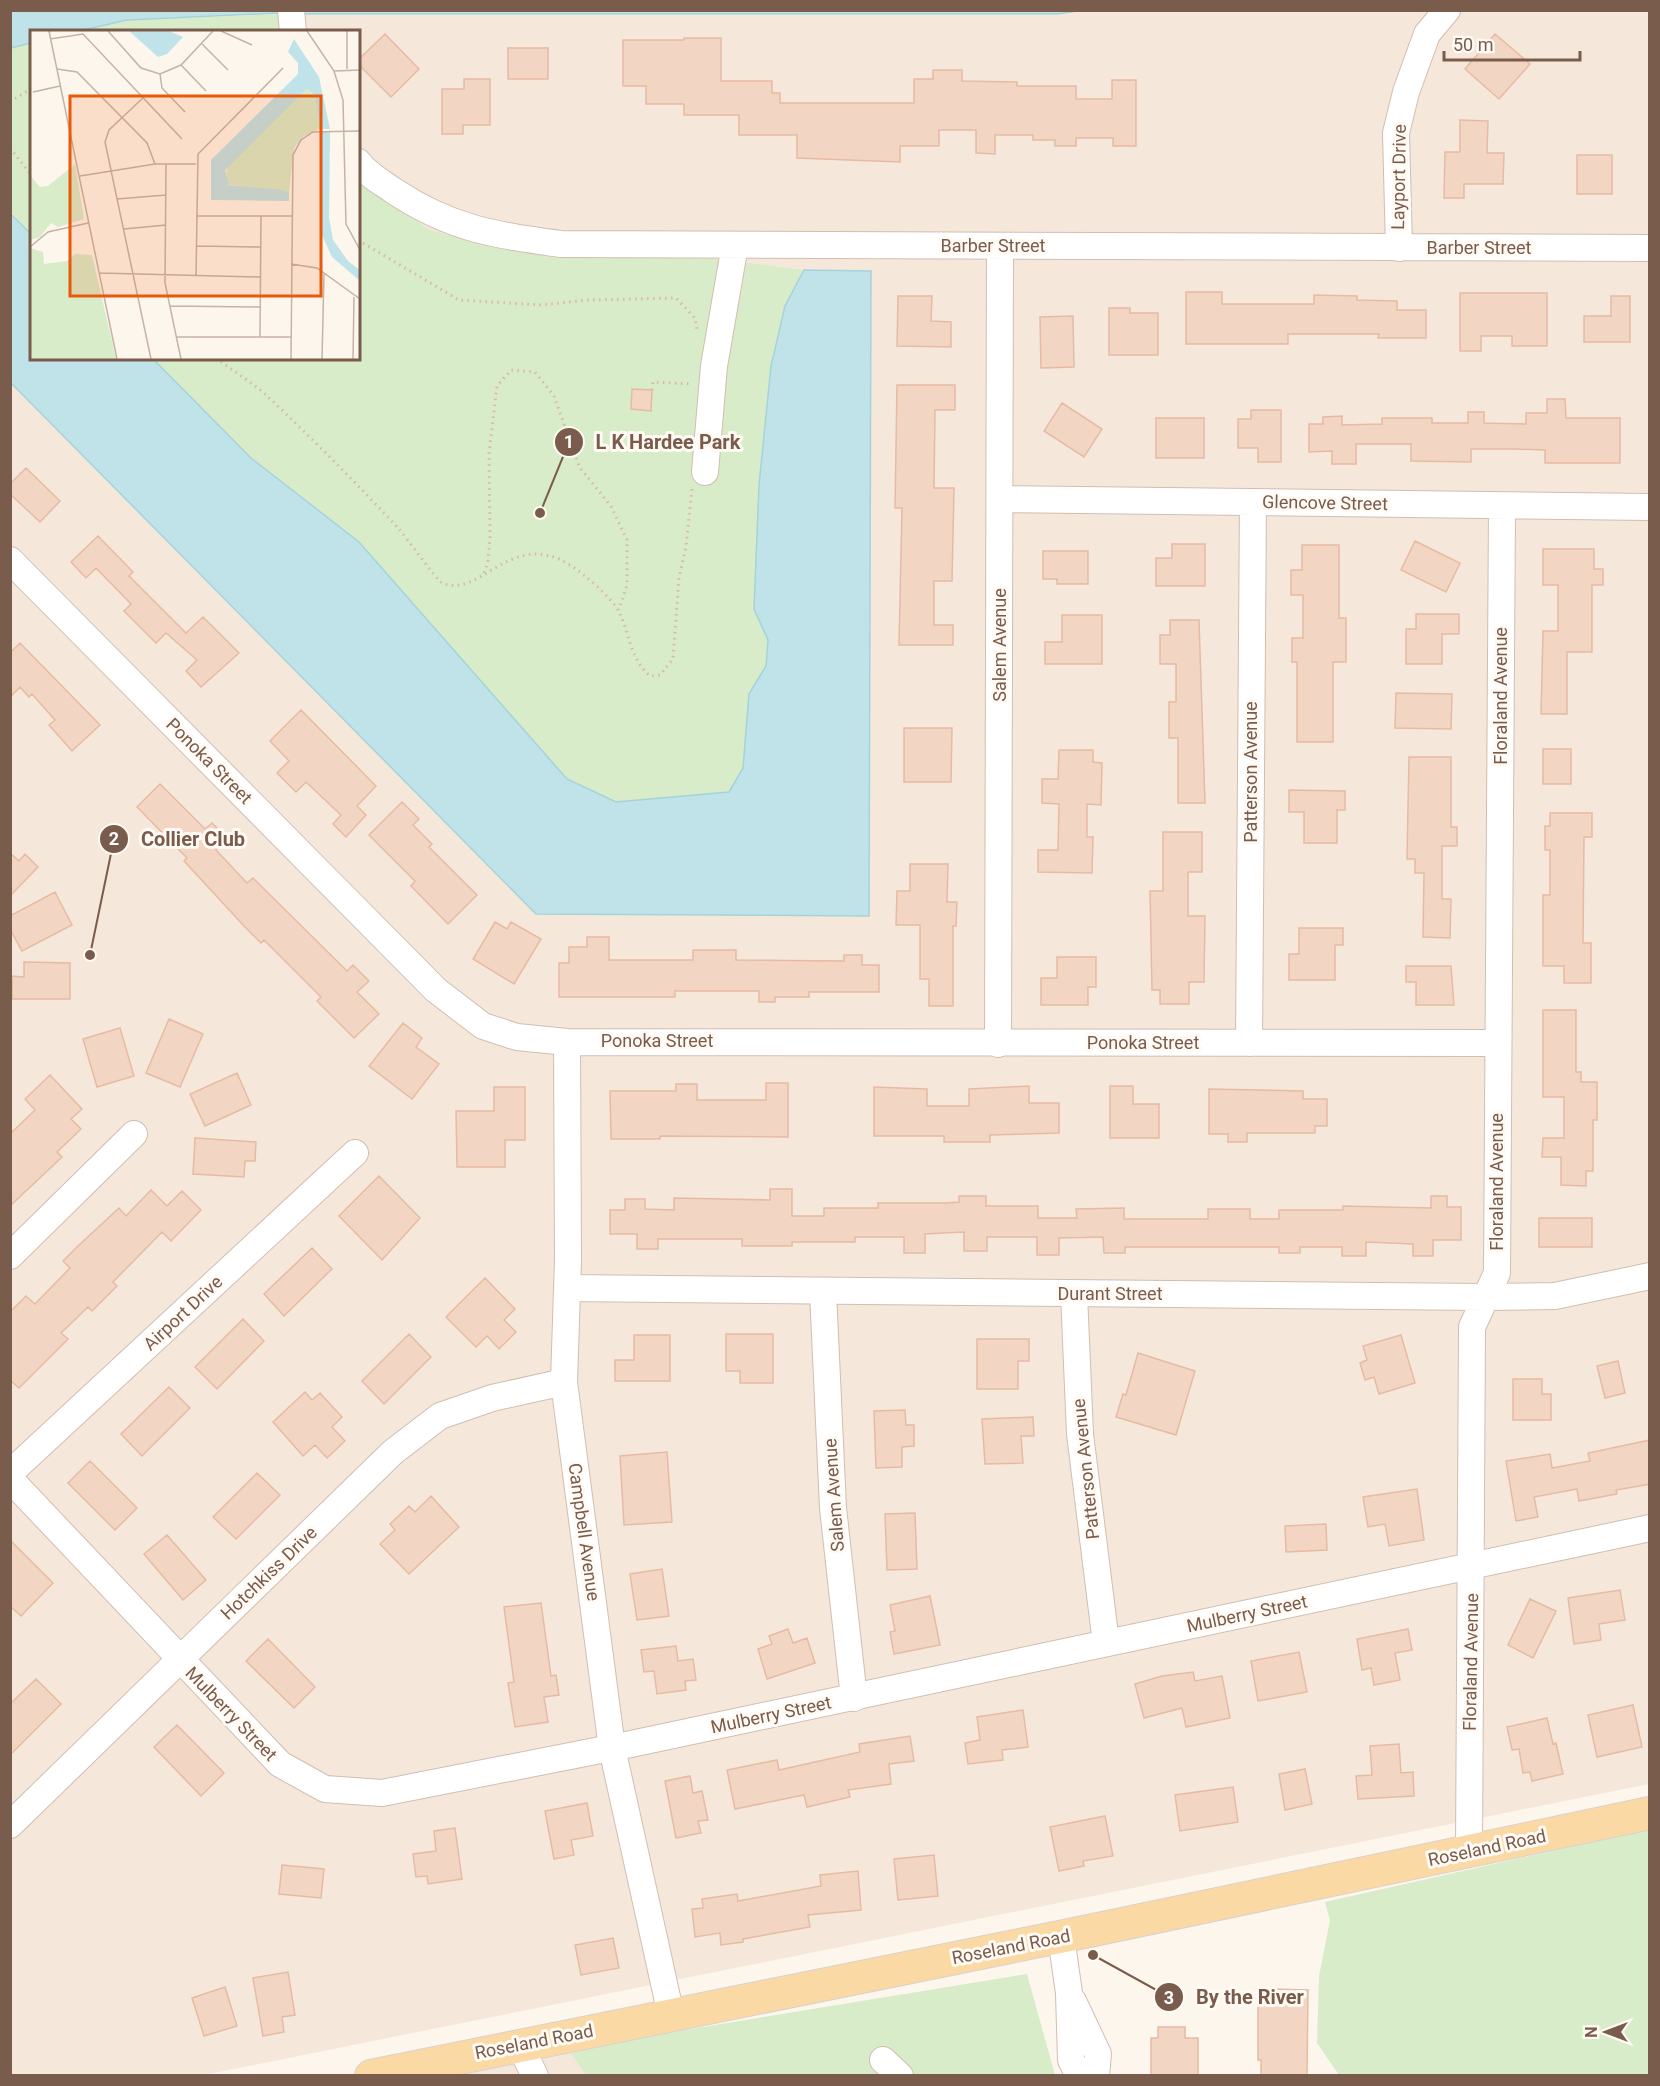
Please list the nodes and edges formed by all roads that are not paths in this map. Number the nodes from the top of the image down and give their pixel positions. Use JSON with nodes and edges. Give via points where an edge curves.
{"nodes":[{"id":1,"x":1447,"y":10,"type":"edge"},
{"id":2,"x":360,"y":165,"type":"edge"},
{"id":3,"x":735,"y":244,"type":"junction"},
{"id":4,"x":1000,"y":246,"type":"junction"},
{"id":5,"x":1399,"y":248,"type":"junction"},
{"id":6,"x":1650,"y":248,"type":"edge"},
{"id":7,"x":699,"y":476,"type":"road end"},
{"id":8,"x":1001,"y":499,"type":"junction"},
{"id":9,"x":1253,"y":502,"type":"junction"},
{"id":10,"x":1502,"y":506,"type":"junction"},
{"id":11,"x":1650,"y":507,"type":"edge"},
{"id":12,"x":10,"y":560,"type":"edge"},
{"id":13,"x":567,"y":1042,"type":"junction"},
{"id":14,"x":1249,"y":1043,"type":"junction"},
{"id":15,"x":1498,"y":1043,"type":"junction"},
{"id":16,"x":998,"y":1044,"type":"junction"},
{"id":17,"x":134,"y":1134,"type":"dead end"},
{"id":18,"x":355,"y":1153,"type":"dead end"},
{"id":19,"x":10,"y":1256,"type":"edge"},
{"id":20,"x":1650,"y":1276,"type":"edge"},
{"id":21,"x":568,"y":1288,"type":"junction"},
{"id":22,"x":823,"y":1292,"type":"junction"},
{"id":23,"x":1074,"y":1294,"type":"junction"},
{"id":24,"x":1485,"y":1298,"type":"junction"},
{"id":25,"x":564,"y":1382,"type":"junction"},
{"id":26,"x":10,"y":1473,"type":"edge"},
{"id":27,"x":10,"y":1479,"type":"edge"},
{"id":28,"x":1650,"y":1528,"type":"edge"},
{"id":29,"x":1472,"y":1568,"type":"junction"},
{"id":30,"x":1106,"y":1643,"type":"junction"},
{"id":31,"x":179,"y":1660,"type":"junction"},
{"id":32,"x":854,"y":1698,"type":"junction"},
{"id":33,"x":612,"y":1748,"type":"junction"},
{"id":34,"x":1650,"y":1813,"type":"edge"},
{"id":35,"x":10,"y":1825,"type":"edge"},
{"id":36,"x":1469,"y":1852,"type":"junction"},
{"id":37,"x":1061,"y":1936,"type":"junction"},
{"id":38,"x":1073,"y":2008,"type":"junction"},
{"id":39,"x":671,"y":2015,"type":"junction"},
{"id":40,"x":520,"y":2045,"type":"junction"},
{"id":41,"x":1097,"y":2065,"type":"edge"},
{"id":42,"x":1075,"y":2068,"type":"edge"},
{"id":43,"x":371,"y":2076,"type":"edge"},
{"id":44,"x":535,"y":2076,"type":"edge"}],
"edges":[{"from":1,"to":5,"type":"street","name":"Layport Drive","via":[[1427,34],[1396,133]]},
{"from":2,"to":3,"type":"street","name":"Barber Street","via":[[366,173],[425,212],[490,235],[561,244]]},
{"from":3,"to":4,"type":"street","name":"Barber Street"},
{"from":3,"to":7,"type":"street"},
{"from":4,"to":5,"type":"street","name":"Barber Street"},
{"from":4,"to":8,"type":"street","name":"Salem Avenue"},
{"from":5,"to":6,"type":"street","name":"Barber Street"},
{"from":8,"to":9,"type":"street","name":"Glencove Street"},
{"from":8,"to":16,"type":"street","name":"Salem Avenue"},
{"from":9,"to":10,"type":"street","name":"Glencove Street"},
{"from":9,"to":14,"type":"street","name":"Patterson Avenue"},
{"from":10,"to":11,"type":"street","name":"Glencove Street"},
{"from":10,"to":15,"type":"street","name":"Floraland Avenue"},
{"from":12,"to":13,"type":"street","name":"Ponoka Street","via":[[436,990],[483,1026],[517,1037]]},
{"from":13,"to":16,"type":"street","name":"Ponoka Street"},
{"from":13,"to":21,"type":"street","name":"Campbell Avenue"},
{"from":14,"to":15,"type":"street","name":"Ponoka Street"},
{"from":14,"to":16,"type":"street","name":"Ponoka Street"},
{"from":15,"to":24,"type":"street","name":"Floraland Avenue","via":[[1497,1273]]},
{"from":17,"to":19,"type":"street"},
{"from":18,"to":26,"type":"street","name":"Airport Drive"},
{"from":20,"to":24,"type":"street","name":"Durant Street","via":[[1555,1296]]},
{"from":21,"to":22,"type":"street","name":"Durant Street"},
{"from":21,"to":25,"type":"street","name":"Campbell Avenue"},
{"from":22,"to":23,"type":"street","name":"Durant Street"},
{"from":22,"to":32,"type":"street","name":"Salem Avenue","via":[[833,1508]]},
{"from":23,"to":24,"type":"street","name":"Durant Street"},
{"from":23,"to":30,"type":"street","name":"Patterson Avenue","via":[[1080,1434]]},
{"from":24,"to":29,"type":"street","name":"Floraland Avenue","via":[[1472,1327]]},
{"from":25,"to":31,"type":"street","name":"Hotchkiss Drive","via":[[492,1398],[440,1416],[393,1452]]},
{"from":25,"to":33,"type":"street","name":"Campbell Avenue"},
{"from":27,"to":31,"type":"street","name":"Mulberry Street"},
{"from":28,"to":29,"type":"street","name":"Mulberry Street"},
{"from":29,"to":30,"type":"street","name":"Mulberry Street"},
{"from":29,"to":36,"type":"street","name":"Floraland Avenue"},
{"from":30,"to":32,"type":"street","name":"Mulberry Street"},
{"from":31,"to":33,"type":"street","name":"Mulberry Street","via":[[280,1764],[325,1789],[382,1793]]},
{"from":31,"to":35,"type":"street","name":"Hotchkiss Drive"},
{"from":32,"to":33,"type":"street","name":"Mulberry Street"},
{"from":33,"to":39,"type":"street","name":"Campbell Avenue"},
{"from":34,"to":36,"type":"main road","name":"Roseland Road"},
{"from":36,"to":37,"type":"main road","name":"Roseland Road"},
{"from":37,"to":38,"type":"street"},
{"from":37,"to":39,"type":"main road","name":"Roseland Road"},
{"from":38,"to":41,"type":"street"},
{"from":38,"to":42,"type":"street"},
{"from":39,"to":40,"type":"main road","name":"Roseland Road"},
{"from":40,"to":43,"type":"main road","name":"Roseland Road"},
{"from":40,"to":44,"type":"street"},
{"from":41,"to":42,"type":"street"}]}
